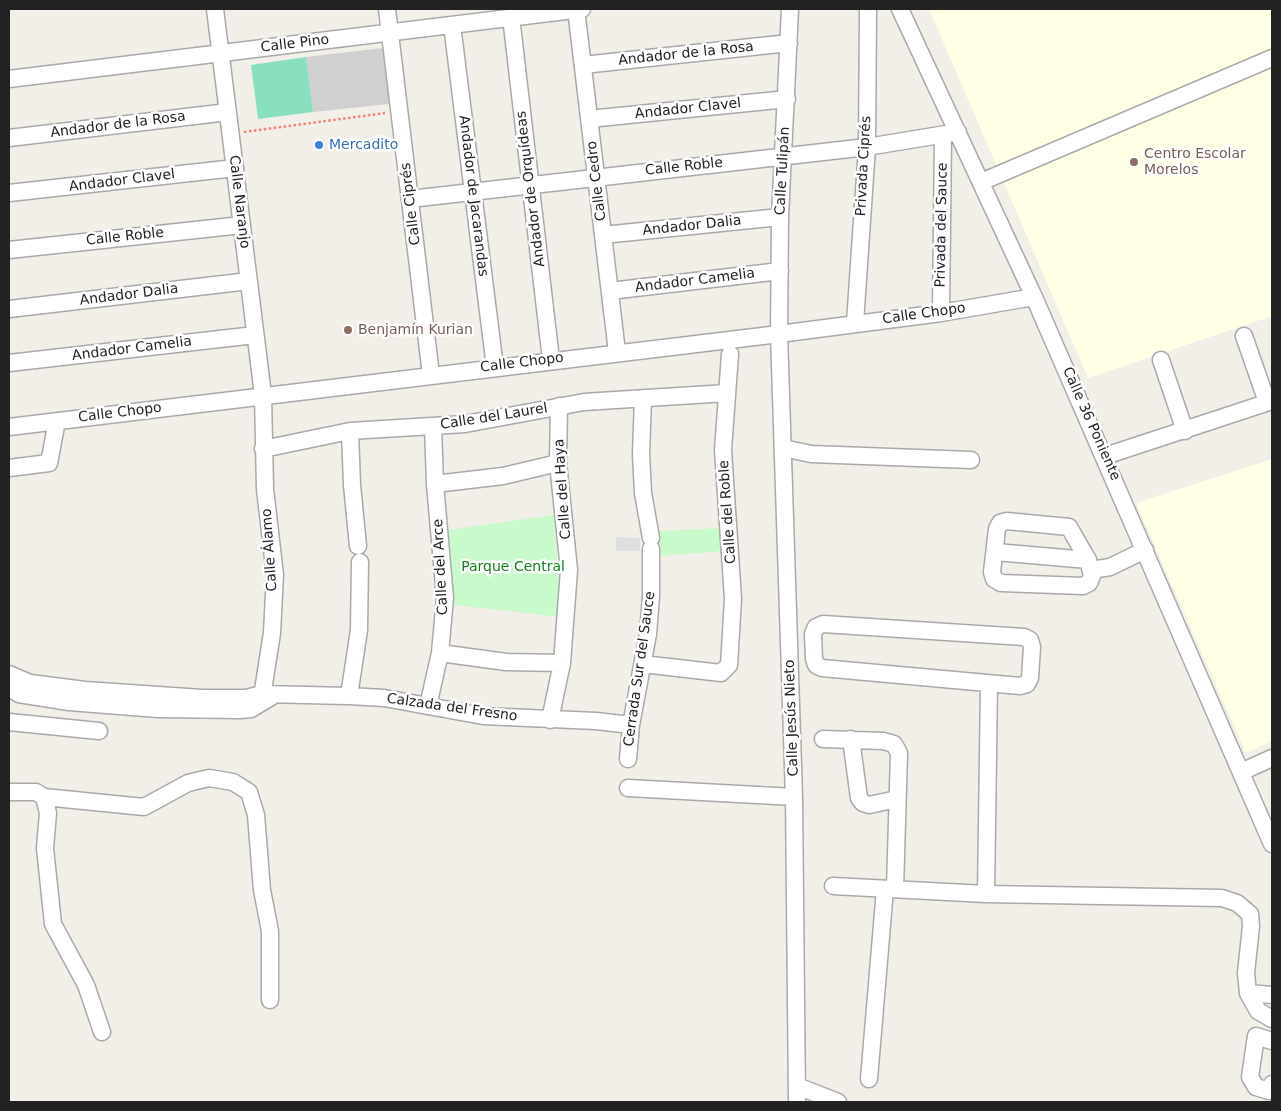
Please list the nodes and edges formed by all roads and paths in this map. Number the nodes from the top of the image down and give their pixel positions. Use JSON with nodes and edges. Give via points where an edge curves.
{"nodes":[{"id":1,"x":215,"y":9,"type":"edge"},
{"id":2,"x":387,"y":9,"type":"edge"},
{"id":3,"x":576,"y":9,"type":"edge"},
{"id":4,"x":582,"y":9,"type":"edge"},
{"id":5,"x":790,"y":9,"type":"edge"},
{"id":6,"x":868,"y":9,"type":"edge"},
{"id":7,"x":905,"y":10,"type":"edge"},
{"id":8,"x":511,"y":17,"type":"junction"},
{"id":9,"x":452,"y":25,"type":"junction"},
{"id":10,"x":390,"y":32,"type":"junction"},
{"id":11,"x":789,"y":43,"type":"junction"},
{"id":12,"x":220,"y":53,"type":"junction"},
{"id":13,"x":1272,"y":58,"type":"edge"},
{"id":14,"x":583,"y":65,"type":"junction"},
{"id":15,"x":9,"y":80,"type":"edge"},
{"id":16,"x":787,"y":99,"type":"junction"},
{"id":17,"x":400,"y":111,"type":"junction"},
{"id":18,"x":228,"y":112,"type":"junction"},
{"id":19,"x":589,"y":120,"type":"junction"},
{"id":20,"x":230,"y":134,"type":"junction"},
{"id":21,"x":951,"y":134,"type":"junction"},
{"id":22,"x":9,"y":138,"type":"edge"},
{"id":23,"x":867,"y":147,"type":"junction"},
{"id":24,"x":785,"y":156,"type":"junction"},
{"id":25,"x":234,"y":168,"type":"junction"},
{"id":26,"x":596,"y":177,"type":"junction"},
{"id":27,"x":981,"y":182,"type":"junction"},
{"id":28,"x":530,"y":185,"type":"junction"},
{"id":29,"x":473,"y":192,"type":"junction"},
{"id":30,"x":9,"y":194,"type":"edge"},
{"id":31,"x":410,"y":199,"type":"junction"},
{"id":32,"x":780,"y":217,"type":"junction"},
{"id":33,"x":242,"y":225,"type":"junction"},
{"id":34,"x":603,"y":235,"type":"junction"},
{"id":35,"x":9,"y":250,"type":"edge"},
{"id":36,"x":780,"y":271,"type":"junction"},
{"id":37,"x":249,"y":281,"type":"junction"},
{"id":38,"x":610,"y":291,"type":"junction"},
{"id":39,"x":1034,"y":296,"type":"junction"},
{"id":40,"x":9,"y":309,"type":"edge"},
{"id":41,"x":941,"y":313,"type":"junction"},
{"id":42,"x":855,"y":323,"type":"junction"},
{"id":43,"x":779,"y":334,"type":"junction"},
{"id":44,"x":256,"y":335,"type":"junction"},
{"id":45,"x":1244,"y":336,"type":"dead end"},
{"id":46,"x":617,"y":352,"type":"junction"},
{"id":47,"x":730,"y":354,"type":"dead end"},
{"id":48,"x":551,"y":360,"type":"junction"},
{"id":49,"x":1161,"y":360,"type":"dead end"},
{"id":50,"x":9,"y":363,"type":"edge"},
{"id":51,"x":495,"y":367,"type":"junction"},
{"id":52,"x":431,"y":375,"type":"junction"},
{"id":53,"x":727,"y":393,"type":"junction"},
{"id":54,"x":263,"y":395,"type":"junction"},
{"id":55,"x":643,"y":398,"type":"junction"},
{"id":56,"x":1270,"y":402,"type":"edge"},
{"id":57,"x":559,"y":406,"type":"junction"},
{"id":58,"x":57,"y":421,"type":"junction"},
{"id":59,"x":434,"y":426,"type":"junction"},
{"id":60,"x":9,"y":427,"type":"edge"},
{"id":61,"x":350,"y":431,"type":"junction"},
{"id":62,"x":1185,"y":431,"type":"junction"},
{"id":63,"x":783,"y":448,"type":"junction"},
{"id":64,"x":263,"y":450,"type":"junction"},
{"id":65,"x":1105,"y":456,"type":"junction"},
{"id":66,"x":971,"y":460,"type":"dead end"},
{"id":67,"x":558,"y":463,"type":"junction"},
{"id":68,"x":9,"y":468,"type":"edge"},
{"id":69,"x":435,"y":484,"type":"junction"},
{"id":70,"x":1145,"y":550,"type":"junction"},
{"id":71,"x":996,"y":552,"type":"junction"},
{"id":72,"x":1090,"y":565,"type":"junction"},
{"id":73,"x":440,"y":653,"type":"junction"},
{"id":74,"x":562,"y":663,"type":"junction"},
{"id":75,"x":643,"y":664,"type":"junction"},
{"id":76,"x":9,"y":674,"type":"edge"},
{"id":77,"x":989,"y":684,"type":"junction"},
{"id":78,"x":9,"y":688,"type":"edge"},
{"id":79,"x":349,"y":696,"type":"junction"},
{"id":80,"x":265,"y":698,"type":"junction"},
{"id":81,"x":428,"y":706,"type":"junction"},
{"id":82,"x":550,"y":720,"type":"junction"},
{"id":83,"x":9,"y":722,"type":"edge"},
{"id":84,"x":631,"y":726,"type":"junction"},
{"id":85,"x":99,"y":731,"type":"dead end"},
{"id":86,"x":823,"y":738,"type":"dead end"},
{"id":87,"x":851,"y":740,"type":"junction"},
{"id":88,"x":1272,"y":758,"type":"edge"},
{"id":89,"x":628,"y":759,"type":"dead end"},
{"id":90,"x":1241,"y":772,"type":"junction"},
{"id":91,"x":628,"y":788,"type":"dead end"},
{"id":92,"x":9,"y":792,"type":"edge"},
{"id":93,"x":44,"y":797,"type":"junction"},
{"id":94,"x":794,"y":797,"type":"junction"},
{"id":95,"x":897,"y":799,"type":"junction"},
{"id":96,"x":1272,"y":844,"type":"edge"},
{"id":97,"x":833,"y":886,"type":"dead end"},
{"id":98,"x":890,"y":889,"type":"junction"},
{"id":99,"x":986,"y":894,"type":"junction"},
{"id":100,"x":1248,"y":993,"type":"junction"},
{"id":101,"x":1272,"y":995,"type":"edge"},
{"id":102,"x":270,"y":1000,"type":"dead end"},
{"id":103,"x":1265,"y":1015,"type":"edge"},
{"id":104,"x":102,"y":1032,"type":"dead end"},
{"id":105,"x":1256,"y":1036,"type":"junction"},
{"id":106,"x":1272,"y":1041,"type":"edge"},
{"id":107,"x":869,"y":1079,"type":"dead end"},
{"id":108,"x":1272,"y":1084,"type":"edge"},
{"id":109,"x":797,"y":1086,"type":"junction"},
{"id":110,"x":798,"y":1102,"type":"edge"},
{"id":111,"x":838,"y":1102,"type":"edge"}],
"edges":[{"from":1,"to":12,"type":"street","name":"Calle Naranjo"},
{"from":2,"to":10,"type":"street","name":"Calle Ciprés"},
{"from":3,"to":4,"type":"street","name":"Calle Pino"},
{"from":3,"to":8,"type":"street","name":"Calle Pino"},
{"from":3,"to":14,"type":"street","name":"Calle Cedro"},
{"from":5,"to":11,"type":"street","name":"Calle Tulipán"},
{"from":6,"to":23,"type":"street","name":"Privada Ciprés"},
{"from":7,"to":21,"type":"street","name":"Calle 36 Poniente"},
{"from":8,"to":9,"type":"street","name":"Calle Pino"},
{"from":8,"to":28,"type":"street","name":"Andador de Orquídeas"},
{"from":9,"to":10,"type":"street","name":"Calle Pino"},
{"from":9,"to":29,"type":"street","name":"Andador de Jacarandas"},
{"from":10,"to":12,"type":"street","name":"Calle Pino"},
{"from":10,"to":17,"type":"street","name":"Calle Ciprés"},
{"from":11,"to":14,"type":"street","name":"Andador de la Rosa"},
{"from":11,"to":16,"type":"street","name":"Calle Tulipán"},
{"from":12,"to":15,"type":"street","name":"Calle Pino"},
{"from":12,"to":18,"type":"street","name":"Calle Naranjo"},
{"from":13,"to":27,"type":"street"},
{"from":14,"to":19,"type":"street","name":"Calle Cedro"},
{"from":16,"to":19,"type":"street","name":"Andador Clavel"},
{"from":16,"to":24,"type":"street","name":"Calle Tulipán"},
{"from":17,"to":20,"type":"path"},
{"from":17,"to":31,"type":"street","name":"Calle Ciprés"},
{"from":18,"to":20,"type":"street","name":"Calle Naranjo"},
{"from":18,"to":22,"type":"street","name":"Andador de la Rosa"},
{"from":19,"to":26,"type":"street","name":"Calle Cedro"},
{"from":20,"to":25,"type":"street","name":"Calle Naranjo"},
{"from":21,"to":23,"type":"street","name":"Calle Roble"},
{"from":21,"to":27,"type":"street","name":"Calle 36 Poniente"},
{"from":21,"to":41,"type":"street","name":"Privada del Sauce"},
{"from":23,"to":24,"type":"street","name":"Calle Roble"},
{"from":23,"to":42,"type":"street","name":"Privada Ciprés"},
{"from":24,"to":26,"type":"street","name":"Calle Roble"},
{"from":24,"to":32,"type":"street","name":"Calle Tulipán"},
{"from":25,"to":30,"type":"street","name":"Andador Clavel"},
{"from":25,"to":33,"type":"street","name":"Calle Naranjo"},
{"from":26,"to":28,"type":"street","name":"Calle Roble"},
{"from":26,"to":34,"type":"street","name":"Calle Cedro"},
{"from":27,"to":39,"type":"street","name":"Calle 36 Poniente"},
{"from":28,"to":29,"type":"street","name":"Calle Roble"},
{"from":28,"to":48,"type":"street","name":"Andador de Orquídeas"},
{"from":29,"to":31,"type":"street","name":"Calle Roble"},
{"from":29,"to":51,"type":"street","name":"Andador de Jacarandas"},
{"from":31,"to":52,"type":"street","name":"Calle Ciprés"},
{"from":32,"to":34,"type":"street","name":"Andador Dalia"},
{"from":32,"to":36,"type":"street","name":"Calle Tulipán"},
{"from":33,"to":35,"type":"street","name":"Calle Roble"},
{"from":33,"to":37,"type":"street","name":"Calle Naranjo"},
{"from":34,"to":38,"type":"street","name":"Calle Cedro"},
{"from":36,"to":38,"type":"street","name":"Andador Camelia"},
{"from":36,"to":43,"type":"street","name":"Calle Tulipán"},
{"from":37,"to":40,"type":"street","name":"Andador Dalia"},
{"from":37,"to":44,"type":"street","name":"Calle Naranjo"},
{"from":38,"to":46,"type":"street","name":"Calle Cedro"},
{"from":39,"to":41,"type":"street","name":"Calle Chopo"},
{"from":39,"to":65,"type":"street","name":"Calle 36 Poniente"},
{"from":41,"to":42,"type":"street","name":"Calle Chopo"},
{"from":42,"to":43,"type":"street","name":"Calle Chopo"},
{"from":43,"to":46,"type":"street","name":"Calle Chopo"},
{"from":43,"to":63,"type":"street","name":"Calle Jesús Nieto"},
{"from":44,"to":50,"type":"street","name":"Andador Camelia"},
{"from":44,"to":54,"type":"street","name":"Calle Naranjo"},
{"from":45,"to":56,"type":"street"},
{"from":46,"to":48,"type":"street","name":"Calle Chopo"},
{"from":47,"to":53,"type":"street","name":"Calle del Roble"},
{"from":48,"to":51,"type":"street","name":"Calle Chopo"},
{"from":49,"to":62,"type":"street"},
{"from":51,"to":52,"type":"street","name":"Calle Chopo"},
{"from":52,"to":54,"type":"street","name":"Calle Chopo"},
{"from":53,"to":55,"type":"street","name":"Calle del Laurel"},
{"from":53,"to":75,"type":"street","name":"Calle del Roble","via":[[724,450],[733,598],[729,665],[721,672]]},
{"from":54,"to":58,"type":"street","name":"Calle Chopo"},
{"from":54,"to":64,"type":"street","name":"Calle Álamo"},
{"from":55,"to":57,"type":"street","name":"Calle del Laurel"},
{"from":55,"to":75,"type":"street","name":"Cerrada Sur del Sauce","via":[[643,492],[651,544],[651,596]]},
{"from":56,"to":62,"type":"street"},
{"from":57,"to":59,"type":"street","name":"Calle del Laurel","via":[[499,419]]},
{"from":57,"to":67,"type":"street","name":"Calle del Haya"},
{"from":58,"to":60,"type":"street","name":"Calle Chopo"},
{"from":58,"to":68,"type":"street","via":[[49,463]]},
{"from":59,"to":61,"type":"street","name":"Calle del Laurel"},
{"from":59,"to":69,"type":"street","name":"Calle del Arce"},
{"from":61,"to":64,"type":"street","name":"Calle del Laurel"},
{"from":61,"to":79,"type":"street","via":[[359,554],[360,630]]},
{"from":62,"to":65,"type":"street"},
{"from":63,"to":66,"type":"street","via":[[811,454]]},
{"from":63,"to":94,"type":"street","name":"Calle Jesús Nieto"},
{"from":64,"to":80,"type":"street","name":"Calle Álamo","via":[[275,574]]},
{"from":65,"to":70,"type":"street","name":"Calle 36 Poniente"},
{"from":67,"to":69,"type":"street","via":[[503,476]]},
{"from":67,"to":74,"type":"street","name":"Calle del Haya","via":[[569,570]]},
{"from":69,"to":73,"type":"street","name":"Calle del Arce","via":[[445,598]]},
{"from":70,"to":72,"type":"street","via":[[1110,566]]},
{"from":70,"to":90,"type":"street","name":"Calle 36 Poniente"},
{"from":71,"to":72,"type":"street"},
{"from":71,"to":72,"type":"street","via":[[1000,523],[1007,520],[1055,525],[1069,527]]},
{"from":71,"to":72,"type":"street","via":[[992,572],[994,579],[1001,583],[1082,586],[1090,583]]},
{"from":73,"to":74,"type":"street","via":[[506,662]]},
{"from":73,"to":81,"type":"street","name":"Calle del Arce"},
{"from":74,"to":82,"type":"street","name":"Calle del Haya"},
{"from":75,"to":84,"type":"street","name":"Cerrada Sur del Sauce"},
{"from":76,"to":80,"type":"street","name":"Calzada del Fresno","via":[[30,683],[103,691],[202,698]]},
{"from":77,"to":77,"type":"street","via":[[1026,684],[1030,670],[1030,640],[1024,637],[823,624],[816,627],[813,634],[814,660],[822,668]]},
{"from":77,"to":99,"type":"street"},
{"from":78,"to":80,"type":"street","name":"Calzada del Fresno","via":[[20,694],[69,702],[158,709],[251,709]]},
{"from":79,"to":80,"type":"street","name":"Calzada del Fresno"},
{"from":79,"to":81,"type":"street","name":"Calzada del Fresno"},
{"from":81,"to":82,"type":"street","name":"Calzada del Fresno","via":[[483,716]]},
{"from":82,"to":84,"type":"street","name":"Calzada del Fresno"},
{"from":83,"to":85,"type":"street"},
{"from":84,"to":89,"type":"street","name":"Cerrada Sur del Sauce"},
{"from":86,"to":87,"type":"street"},
{"from":87,"to":95,"type":"street","via":[[894,744],[899,753]]},
{"from":87,"to":95,"type":"street","via":[[859,798],[870,805]]},
{"from":88,"to":90,"type":"street"},
{"from":90,"to":96,"type":"street","name":"Calle 36 Poniente"},
{"from":91,"to":94,"type":"street"},
{"from":92,"to":93,"type":"street","via":[[36,792]]},
{"from":93,"to":102,"type":"street","via":[[144,806],[188,784],[209,778],[233,782],[249,792],[256,815],[262,890],[270,931]]},
{"from":93,"to":104,"type":"street","via":[[48,813],[45,848],[54,924],[86,985]]},
{"from":94,"to":109,"type":"street","name":"Calle Jesús Nieto"},
{"from":95,"to":98,"type":"street"},
{"from":97,"to":98,"type":"street"},
{"from":98,"to":99,"type":"street"},
{"from":98,"to":107,"type":"street"},
{"from":99,"to":100,"type":"street","via":[[1222,898],[1237,903],[1250,914],[1246,954]]},
{"from":100,"to":101,"type":"street"},
{"from":100,"to":103,"type":"street"},
{"from":103,"to":105,"type":"street"},
{"from":105,"to":106,"type":"street"},
{"from":105,"to":108,"type":"street","via":[[1250,1078],[1256,1087],[1269,1090]]},
{"from":109,"to":110,"type":"street","name":"Calle Jesús Nieto"},
{"from":109,"to":111,"type":"street"}]}
